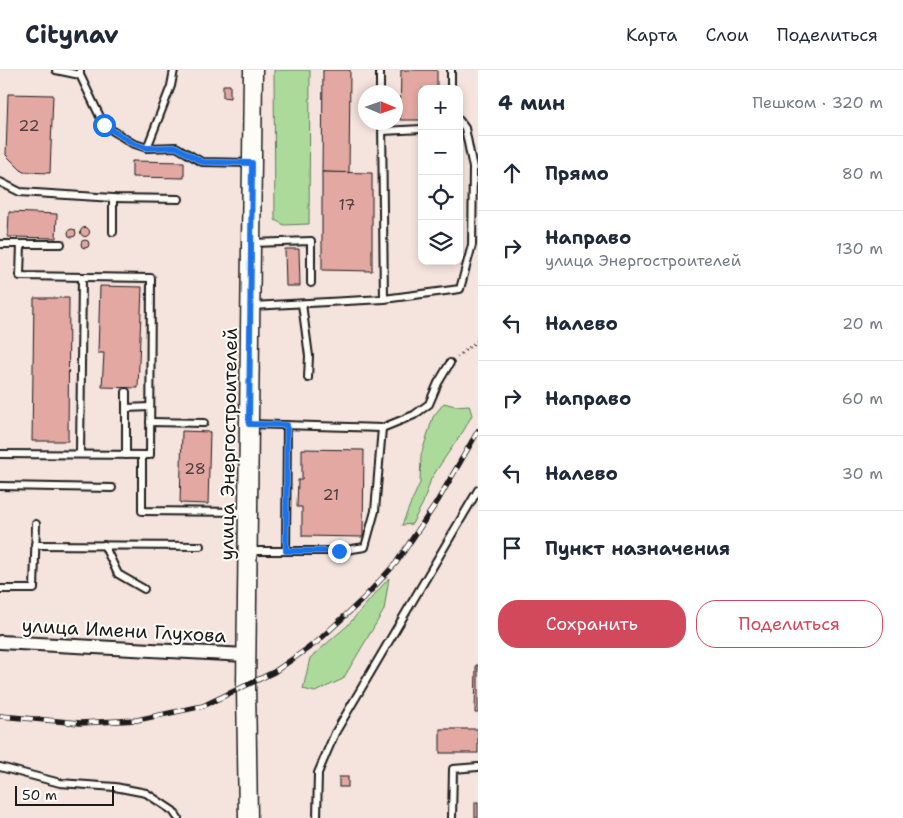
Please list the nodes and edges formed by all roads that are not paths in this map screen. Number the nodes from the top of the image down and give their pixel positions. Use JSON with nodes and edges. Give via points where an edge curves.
{"nodes":[{"id":1,"x":56,"y":70,"type":"edge"},
{"id":2,"x":174,"y":70,"type":"edge"},
{"id":3,"x":253,"y":70,"type":"edge"},
{"id":4,"x":380,"y":70,"type":"edge"},
{"id":5,"x":451,"y":70,"type":"edge"},
{"id":6,"x":80,"y":72,"type":"edge"},
{"id":7,"x":380,"y":85,"type":"edge"},
{"id":8,"x":451,"y":85,"type":"edge"},
{"id":9,"x":418,"y":129,"type":"edge"},
{"id":10,"x":463,"y":130,"type":"edge"},
{"id":11,"x":383,"y":131,"type":"joint"},
{"id":12,"x":147,"y":148,"type":"junction"},
{"id":13,"x":252,"y":163,"type":"junction"},
{"id":14,"x":0,"y":182,"type":"edge"},
{"id":15,"x":113,"y":198,"type":"junction"},
{"id":16,"x":179,"y":199,"type":"dead end"},
{"id":17,"x":113,"y":232,"type":"dead end"},
{"id":18,"x":0,"y":244,"type":"edge"},
{"id":19,"x":21,"y":244,"type":"junction"},
{"id":20,"x":61,"y":244,"type":"dead end"},
{"id":21,"x":251,"y":244,"type":"junction"},
{"id":22,"x":82,"y":277,"type":"junction"},
{"id":23,"x":311,"y":283,"type":"dead end"},
{"id":24,"x":384,"y":299,"type":"junction"},
{"id":25,"x":302,"y":304,"type":"junction"},
{"id":26,"x":250,"y":306,"type":"junction"},
{"id":27,"x":450,"y":363,"type":"road end"},
{"id":28,"x":308,"y":378,"type":"dead end"},
{"id":29,"x":126,"y":392,"type":"dead end"},
{"id":30,"x":150,"y":407,"type":"junction"},
{"id":31,"x":126,"y":408,"type":"junction"},
{"id":32,"x":150,"y":422,"type":"junction"},
{"id":33,"x":204,"y":423,"type":"dead end"},
{"id":34,"x":249,"y":424,"type":"junction"},
{"id":35,"x":287,"y":425,"type":"junction"},
{"id":36,"x":382,"y":428,"type":"junction"},
{"id":37,"x":0,"y":454,"type":"edge"},
{"id":38,"x":80,"y":454,"type":"junction"},
{"id":39,"x":126,"y":455,"type":"junction"},
{"id":40,"x":142,"y":455,"type":"junction"},
{"id":41,"x":0,"y":486,"type":"edge"},
{"id":42,"x":112,"y":488,"type":"dead end"},
{"id":43,"x":478,"y":490,"type":"edge"},
{"id":44,"x":247,"y":512,"type":"junction"},
{"id":45,"x":36,"y":524,"type":"dead end"},
{"id":46,"x":36,"y":545,"type":"junction"},
{"id":47,"x":104,"y":545,"type":"junction"},
{"id":48,"x":200,"y":546,"type":"dead end"},
{"id":49,"x":248,"y":551,"type":"junction"},
{"id":50,"x":286,"y":551,"type":"junction"},
{"id":51,"x":0,"y":589,"type":"edge"},
{"id":52,"x":144,"y":589,"type":"dead end"},
{"id":53,"x":0,"y":642,"type":"edge"},
{"id":54,"x":246,"y":655,"type":"junction"},
{"id":55,"x":0,"y":767,"type":"edge"},
{"id":56,"x":478,"y":767,"type":"edge"},
{"id":57,"x":178,"y":818,"type":"edge"},
{"id":58,"x":248,"y":818,"type":"edge"},
{"id":59,"x":317,"y":818,"type":"edge"},
{"id":60,"x":452,"y":818,"type":"edge"}],
"edges":[{"from":1,"to":6,"type":"lane"},
{"from":2,"to":12,"type":"lane"},
{"from":3,"to":13,"type":"main road","name":"улица Энергостроителей"},
{"from":4,"to":7,"type":"lane"},
{"from":5,"to":8,"type":"lane"},
{"from":6,"to":12,"type":"lane","via":[[104,125],[132,143]]},
{"from":9,"to":11,"type":"lane"},
{"from":10,"to":24,"type":"lane","via":[[473,168],[472,245],[460,290]]},
{"from":11,"to":24,"type":"lane"},
{"from":12,"to":13,"type":"lane","via":[[176,147],[202,162]]},
{"from":13,"to":21,"type":"main road","name":"улица Энергостроителей"},
{"from":14,"to":15,"type":"lane","via":[[20,192]]},
{"from":15,"to":16,"type":"lane"},
{"from":15,"to":17,"type":"lane"},
{"from":18,"to":19,"type":"lane"},
{"from":19,"to":20,"type":"lane"},
{"from":19,"to":22,"type":"lane","via":[[20,276]]},
{"from":21,"to":23,"type":"lane","via":[[311,242]]},
{"from":21,"to":26,"type":"main road","name":"улица Энергостроителей"},
{"from":22,"to":30,"type":"lane","via":[[151,278]]},
{"from":22,"to":38,"type":"lane"},
{"from":24,"to":25,"type":"lane"},
{"from":25,"to":26,"type":"lane"},
{"from":25,"to":28,"type":"lane","via":[[309,356]]},
{"from":26,"to":34,"type":"main road","name":"улица Энергостроителей"},
{"from":27,"to":36,"type":"lane","via":[[428,404],[414,415]]},
{"from":29,"to":31,"type":"lane"},
{"from":30,"to":31,"type":"lane"},
{"from":30,"to":32,"type":"lane"},
{"from":31,"to":39,"type":"lane"},
{"from":32,"to":33,"type":"lane"},
{"from":32,"to":40,"type":"lane","via":[[150,455]]},
{"from":34,"to":35,"type":"lane"},
{"from":34,"to":44,"type":"main road","name":"улица Энергостроителей"},
{"from":35,"to":36,"type":"lane"},
{"from":35,"to":50,"type":"lane"},
{"from":36,"to":50,"type":"lane","via":[[375,511],[365,547],[339,551]]},
{"from":37,"to":38,"type":"lane"},
{"from":38,"to":39,"type":"lane"},
{"from":39,"to":40,"type":"lane"},
{"from":40,"to":44,"type":"lane","via":[[142,511]]},
{"from":41,"to":42,"type":"lane"},
{"from":43,"to":59,"type":"lane","via":[[335,733],[318,773]]},
{"from":44,"to":49,"type":"main road","name":"улица Энергостроителей"},
{"from":45,"to":46,"type":"lane"},
{"from":46,"to":47,"type":"lane"},
{"from":46,"to":51,"type":"lane","via":[[34,589]]},
{"from":47,"to":48,"type":"lane"},
{"from":47,"to":52,"type":"lane","via":[[118,574]]},
{"from":49,"to":50,"type":"lane"},
{"from":49,"to":54,"type":"main road","name":"улица Энергостроителей"},
{"from":53,"to":54,"type":"street","name":"улица Имени Глухова"},
{"from":54,"to":58,"type":"main road","name":"улица Энергостроителей"},
{"from":55,"to":57,"type":"lane","via":[[60,784],[115,786],[146,793],[173,810]]},
{"from":56,"to":60,"type":"lane","via":[[453,769]]}]}
